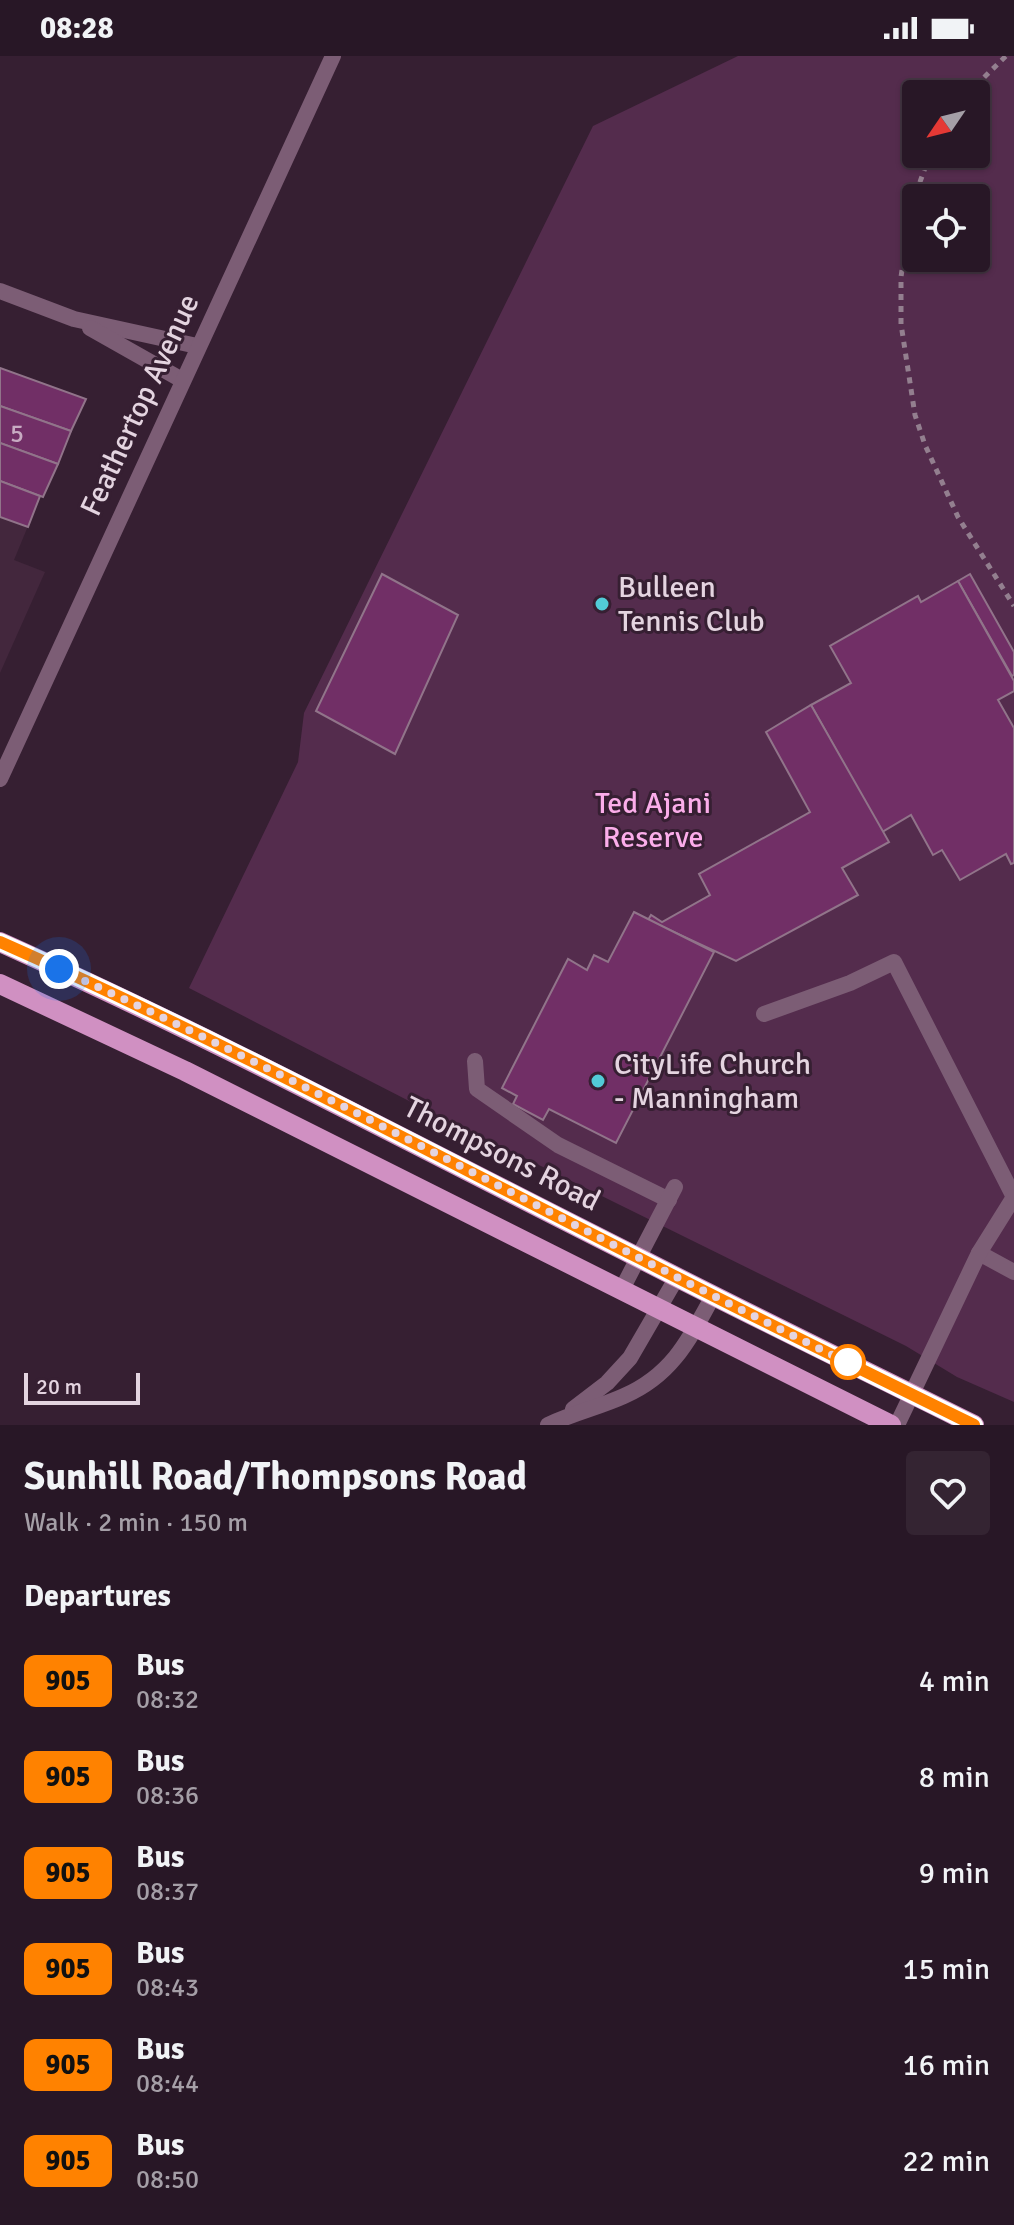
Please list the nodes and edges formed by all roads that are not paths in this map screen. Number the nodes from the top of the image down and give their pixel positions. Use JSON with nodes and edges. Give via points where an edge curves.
{"nodes":[{"id":1,"x":333,"y":56,"type":"edge"},
{"id":2,"x":0,"y":291,"type":"edge"},
{"id":3,"x":74,"y":319,"type":"junction"},
{"id":4,"x":197,"y":346,"type":"junction"},
{"id":5,"x":182,"y":380,"type":"junction"},
{"id":6,"x":0,"y":779,"type":"edge"},
{"id":7,"x":0,"y":942,"type":"edge"},
{"id":8,"x":0,"y":984,"type":"edge"},
{"id":9,"x":764,"y":1014,"type":"dead end"},
{"id":10,"x":475,"y":1061,"type":"dead end"},
{"id":11,"x":1014,"y":1197,"type":"edge"},
{"id":12,"x":979,"y":1253,"type":"junction"},
{"id":13,"x":639,"y":1258,"type":"junction"},
{"id":14,"x":1014,"y":1272,"type":"edge"},
{"id":15,"x":677,"y":1277,"type":"junction"},
{"id":16,"x":621,"y":1291,"type":"junction"},
{"id":17,"x":713,"y":1296,"type":"junction"},
{"id":18,"x":658,"y":1310,"type":"junction"},
{"id":19,"x":695,"y":1329,"type":"junction"},
{"id":20,"x":912,"y":1394,"type":"junction"},
{"id":21,"x":553,"y":1422,"type":"edge"},
{"id":22,"x":894,"y":1425,"type":"edge"},
{"id":23,"x":974,"y":1425,"type":"edge"}],
"edges":[{"from":1,"to":4,"type":"street","name":"Feathertop Avenue"},
{"from":2,"to":3,"type":"street"},
{"from":3,"to":4,"type":"street"},
{"from":3,"to":5,"type":"street"},
{"from":4,"to":5,"type":"street","name":"Feathertop Avenue"},
{"from":5,"to":6,"type":"street","name":"Feathertop Avenue"},
{"from":7,"to":13,"type":"main road","name":"Thompsons Road","via":[[312,1090]]},
{"from":8,"to":16,"type":"main road"},
{"from":9,"to":11,"type":"street","via":[[894,962]]},
{"from":10,"to":13,"type":"street","via":[[477,1089],[558,1145],[672,1194]]},
{"from":11,"to":12,"type":"street"},
{"from":12,"to":14,"type":"street"},
{"from":12,"to":20,"type":"street"},
{"from":13,"to":15,"type":"main road","name":"Thompsons Road"},
{"from":13,"to":16,"type":"street"},
{"from":15,"to":17,"type":"main road","name":"Thompsons Road"},
{"from":15,"to":18,"type":"street"},
{"from":16,"to":18,"type":"main road"},
{"from":17,"to":19,"type":"street"},
{"from":17,"to":20,"type":"main road","name":"Thompsons Road"},
{"from":18,"to":19,"type":"main road"},
{"from":18,"to":21,"type":"street","via":[[607,1383]]},
{"from":19,"to":21,"type":"street","via":[[655,1380]]},
{"from":19,"to":22,"type":"main road"},
{"from":20,"to":22,"type":"street"},
{"from":20,"to":23,"type":"main road","name":"Thompsons Road"}]}
